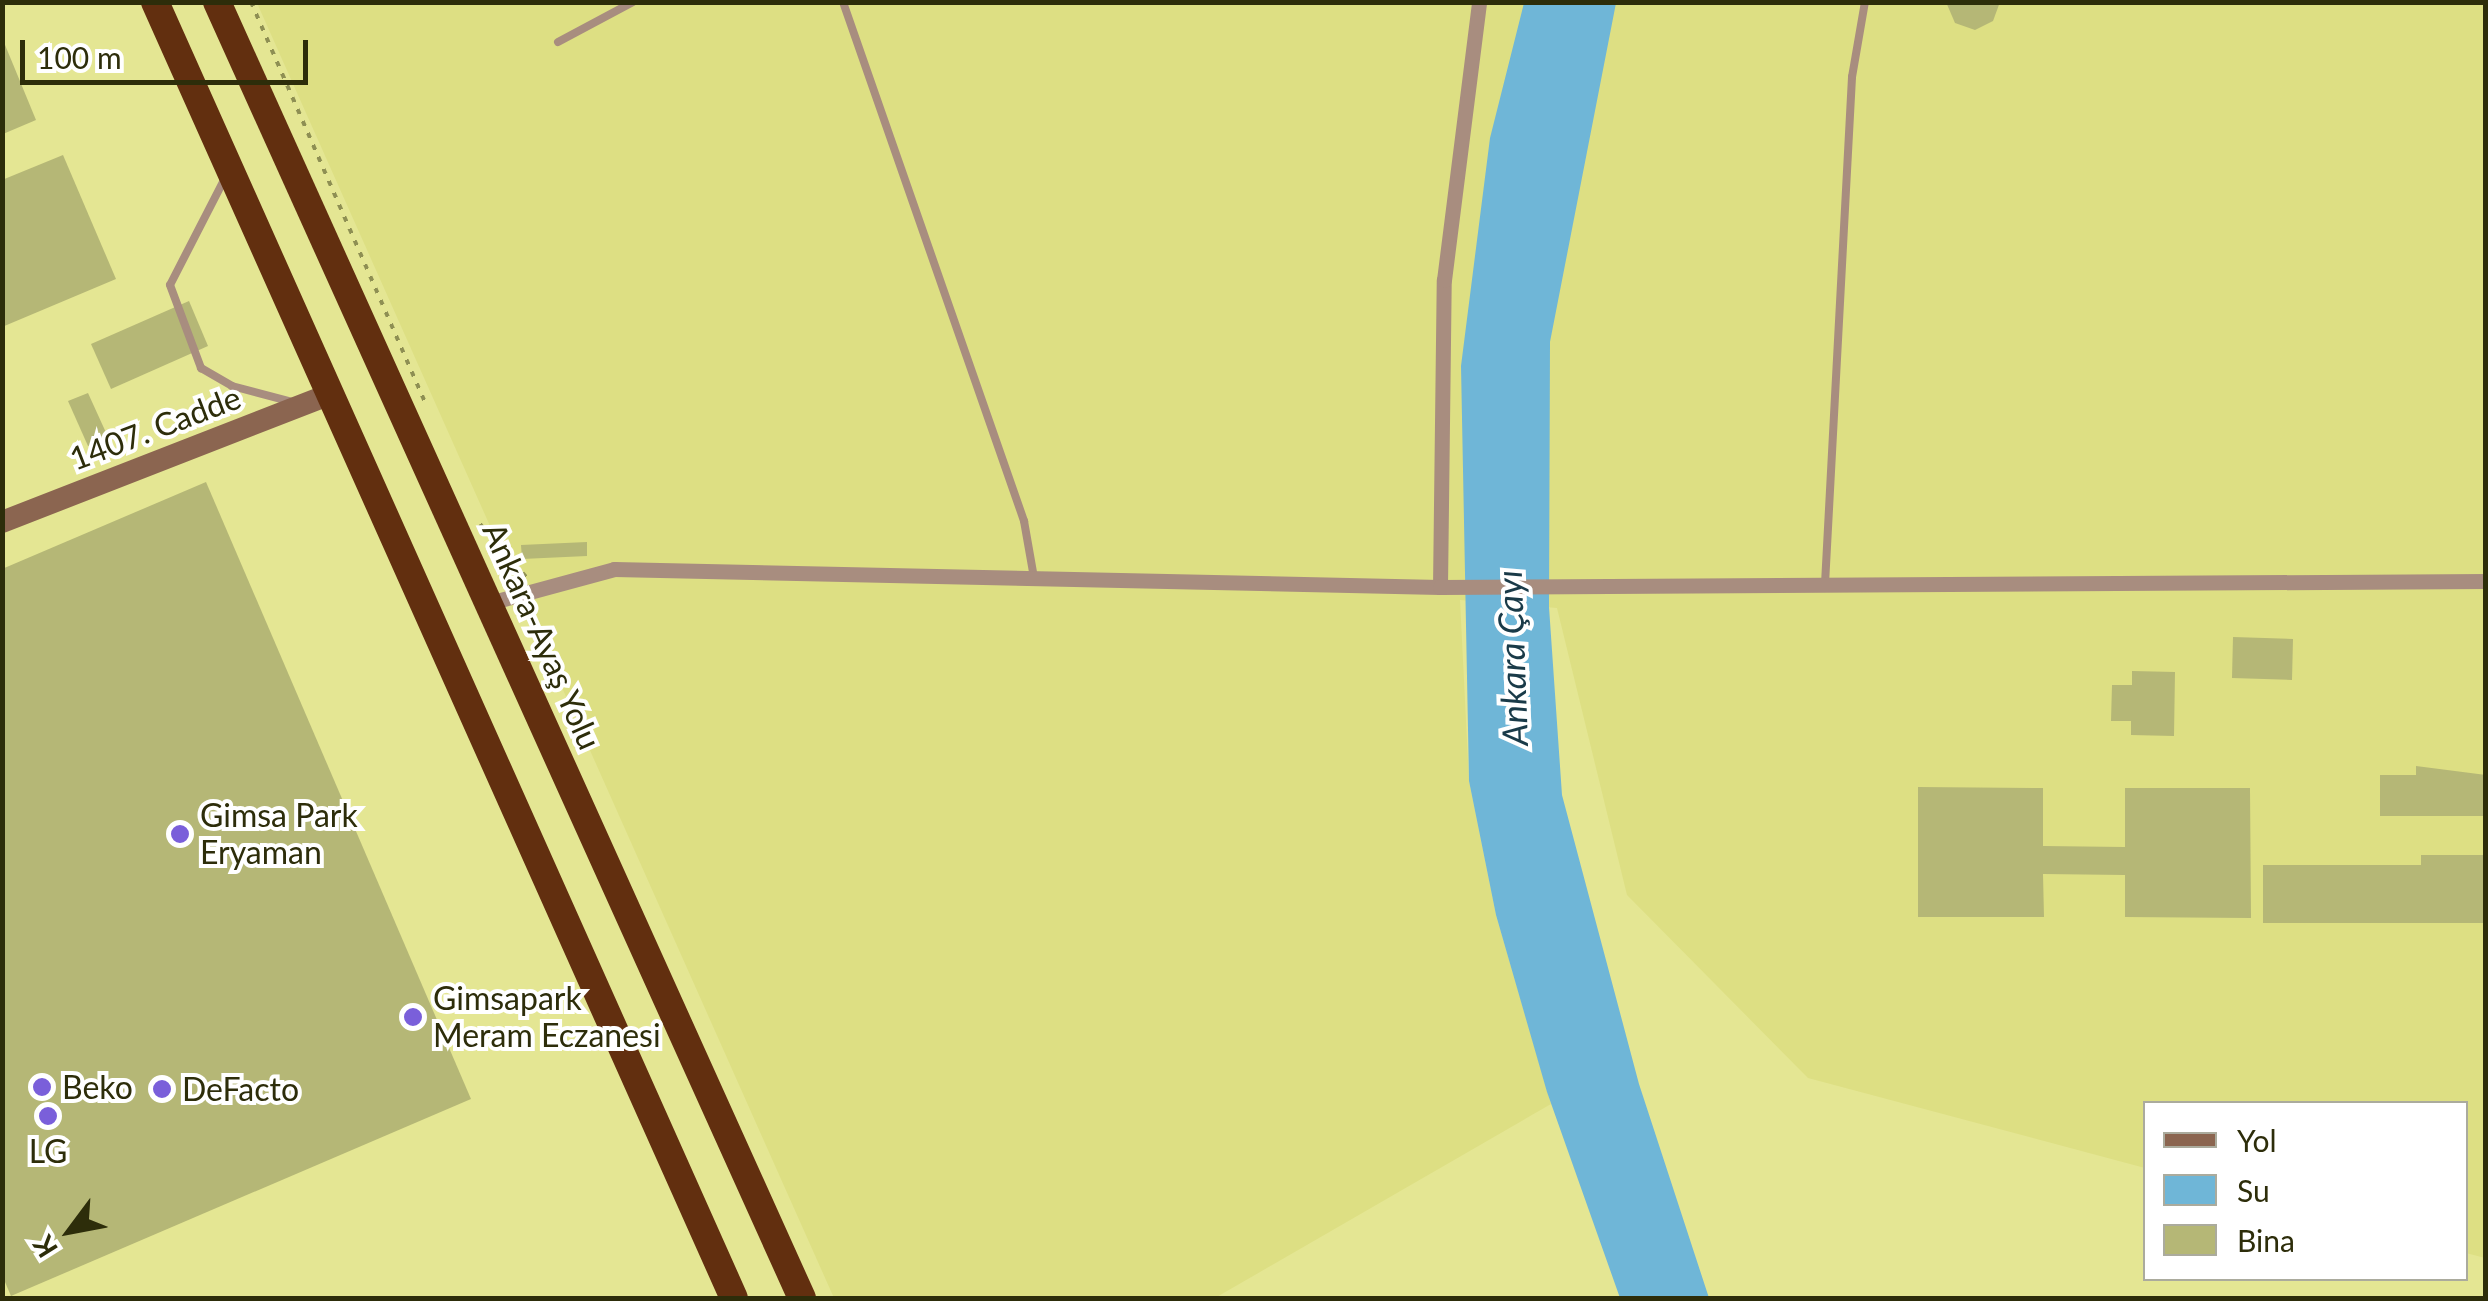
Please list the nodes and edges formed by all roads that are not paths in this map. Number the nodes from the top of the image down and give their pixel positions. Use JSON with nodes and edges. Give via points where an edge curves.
{"nodes":[{"id":1,"x":154,"y":2,"type":"edge"},
{"id":2,"x":217,"y":2,"type":"edge"},
{"id":3,"x":632,"y":2,"type":"edge"},
{"id":4,"x":843,"y":2,"type":"edge"},
{"id":5,"x":1479,"y":2,"type":"edge"},
{"id":6,"x":1865,"y":2,"type":"edge"},
{"id":7,"x":558,"y":42,"type":"dead end"},
{"id":8,"x":230,"y":170,"type":"junction"},
{"id":9,"x":330,"y":394,"type":"junction"},
{"id":10,"x":303,"y":404,"type":"junction"},
{"id":11,"x":2,"y":522,"type":"edge"},
{"id":12,"x":1034,"y":578,"type":"junction"},
{"id":13,"x":2486,"y":581,"type":"edge"},
{"id":14,"x":1824,"y":584,"type":"junction"},
{"id":15,"x":1440,"y":587,"type":"junction"},
{"id":16,"x":488,"y":603,"type":"junction"},
{"id":17,"x":734,"y":1298,"type":"edge"},
{"id":18,"x":802,"y":1298,"type":"edge"}],
"edges":[{"from":1,"to":8,"type":"highway"},
{"from":2,"to":16,"type":"highway","name":"Ankara-Ayaş Yolu"},
{"from":3,"to":7,"type":"lane"},
{"from":4,"to":12,"type":"lane","via":[[1024,521]]},
{"from":5,"to":15,"type":"street","via":[[1444,280]]},
{"from":6,"to":14,"type":"lane","via":[[1852,76]]},
{"from":8,"to":9,"type":"highway"},
{"from":8,"to":10,"type":"lane","via":[[170,284],[201,368],[232,386]]},
{"from":9,"to":10,"type":"street","name":"1407. Cadde"},
{"from":9,"to":17,"type":"highway"},
{"from":10,"to":11,"type":"street","name":"1407. Cadde"},
{"from":12,"to":15,"type":"street"},
{"from":12,"to":16,"type":"street","via":[[614,570]]},
{"from":13,"to":14,"type":"street"},
{"from":14,"to":15,"type":"street"},
{"from":16,"to":18,"type":"highway","name":"Ankara-Ayaş Yolu"}]}
